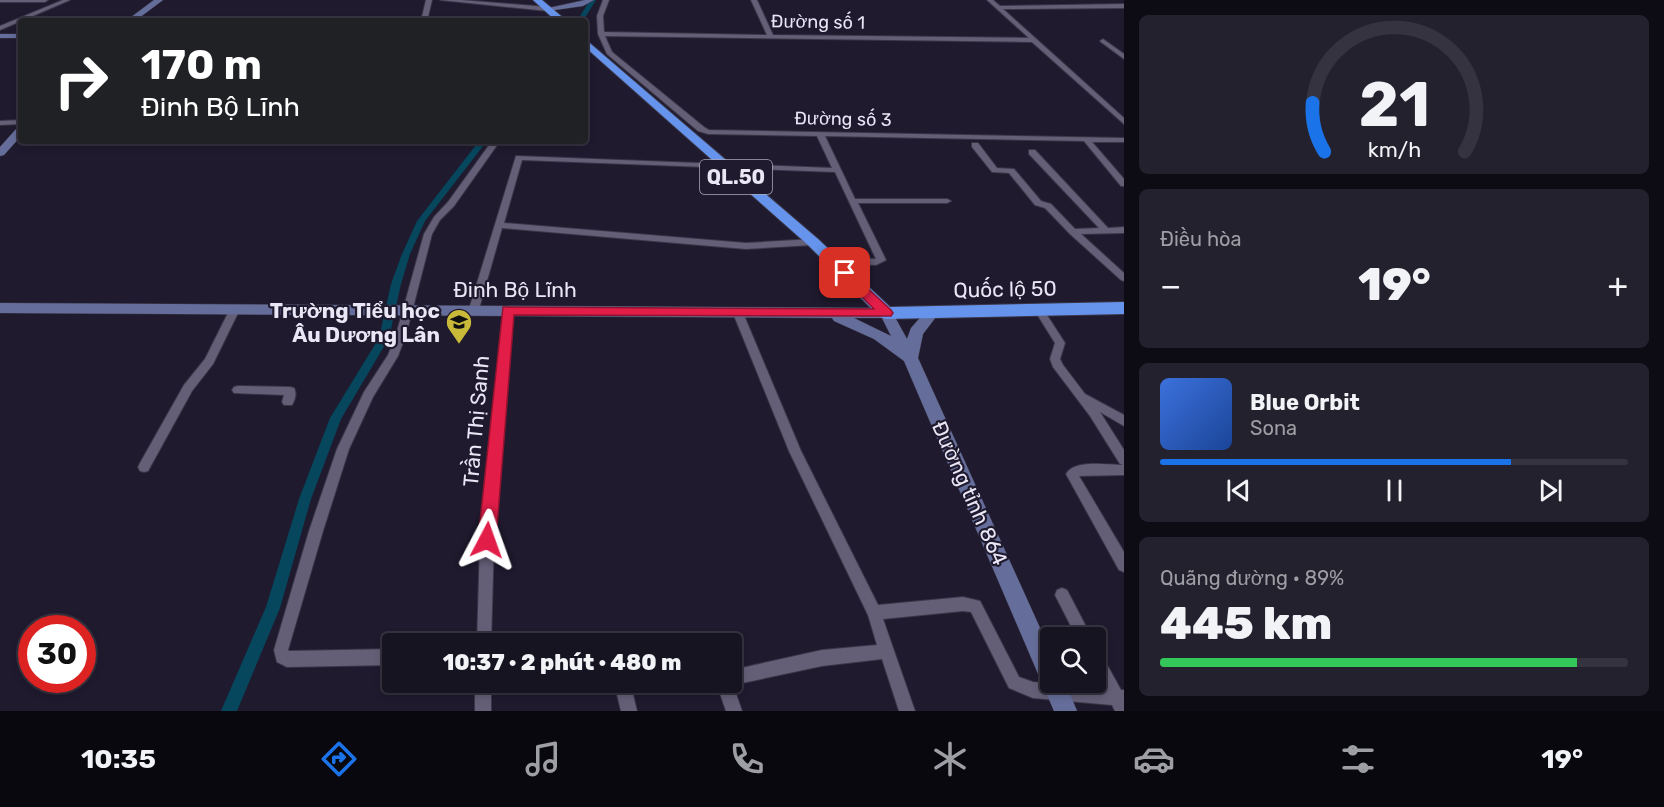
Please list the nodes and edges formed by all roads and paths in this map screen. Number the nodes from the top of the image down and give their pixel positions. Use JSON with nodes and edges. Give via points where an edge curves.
{"nodes":[{"id":1,"x":0,"y":0,"type":"edge"},
{"id":2,"x":45,"y":0,"type":"edge"},
{"id":3,"x":67,"y":0,"type":"edge"},
{"id":4,"x":159,"y":0,"type":"edge"},
{"id":5,"x":429,"y":0,"type":"edge"},
{"id":6,"x":444,"y":0,"type":"edge"},
{"id":7,"x":537,"y":0,"type":"edge"},
{"id":8,"x":590,"y":0,"type":"edge"},
{"id":9,"x":606,"y":0,"type":"edge"},
{"id":10,"x":754,"y":0,"type":"edge"},
{"id":11,"x":991,"y":0,"type":"edge"},
{"id":12,"x":1077,"y":0,"type":"edge"},
{"id":13,"x":1096,"y":0,"type":"edge"},
{"id":14,"x":1107,"y":6,"type":"junction"},
{"id":15,"x":1124,"y":6,"type":"edge"},
{"id":16,"x":1088,"y":7,"type":"junction"},
{"id":17,"x":1002,"y":8,"type":"junction"},
{"id":18,"x":548,"y":9,"type":"junction"},
{"id":19,"x":24,"y":18,"type":"edge"},
{"id":20,"x":134,"y":18,"type":"edge"},
{"id":21,"x":424,"y":18,"type":"edge"},
{"id":22,"x":558,"y":18,"type":"edge"},
{"id":23,"x":18,"y":20,"type":"edge"},
{"id":24,"x":0,"y":28,"type":"edge"},
{"id":25,"x":1036,"y":32,"type":"dead end"},
{"id":26,"x":601,"y":34,"type":"junction"},
{"id":27,"x":0,"y":36,"type":"edge"},
{"id":28,"x":18,"y":36,"type":"edge"},
{"id":29,"x":771,"y":37,"type":"junction"},
{"id":30,"x":1034,"y":40,"type":"junction"},
{"id":31,"x":1103,"y":41,"type":"dead end"},
{"id":32,"x":588,"y":44,"type":"edge"},
{"id":33,"x":1124,"y":57,"type":"edge"},
{"id":34,"x":611,"y":59,"type":"junction"},
{"id":35,"x":674,"y":113,"type":"junction"},
{"id":36,"x":18,"y":122,"type":"edge"},
{"id":37,"x":1124,"y":122,"type":"edge"},
{"id":38,"x":0,"y":123,"type":"edge"},
{"id":39,"x":18,"y":133,"type":"edge"},
{"id":40,"x":820,"y":134,"type":"junction"},
{"id":41,"x":1086,"y":139,"type":"junction"},
{"id":42,"x":1124,"y":140,"type":"edge"},
{"id":43,"x":494,"y":144,"type":"edge"},
{"id":44,"x":975,"y":145,"type":"dead end"},
{"id":45,"x":1032,"y":152,"type":"dead end"},
{"id":46,"x":0,"y":153,"type":"edge"},
{"id":47,"x":724,"y":166,"type":"junction"},
{"id":48,"x":837,"y":170,"type":"junction"},
{"id":49,"x":1124,"y":184,"type":"edge"},
{"id":50,"x":852,"y":201,"type":"junction"},
{"id":51,"x":947,"y":201,"type":"dead end"},
{"id":52,"x":498,"y":225,"type":"junction"},
{"id":53,"x":1105,"y":230,"type":"junction"},
{"id":54,"x":1124,"y":230,"type":"edge"},
{"id":55,"x":1073,"y":232,"type":"junction"},
{"id":56,"x":813,"y":242,"type":"junction"},
{"id":57,"x":831,"y":260,"type":"junction"},
{"id":58,"x":1124,"y":278,"type":"edge"},
{"id":59,"x":0,"y":308,"type":"edge"},
{"id":60,"x":1124,"y":308,"type":"edge"},
{"id":61,"x":399,"y":309,"type":"junction"},
{"id":62,"x":474,"y":309,"type":"junction"},
{"id":63,"x":508,"y":310,"type":"junction"},
{"id":64,"x":234,"y":311,"type":"junction"},
{"id":65,"x":1040,"y":311,"type":"junction"},
{"id":66,"x":738,"y":313,"type":"junction"},
{"id":67,"x":886,"y":313,"type":"junction"},
{"id":68,"x":932,"y":313,"type":"junction"},
{"id":69,"x":834,"y":315,"type":"junction"},
{"id":70,"x":910,"y":358,"type":"junction"},
{"id":71,"x":238,"y":390,"type":"dead end"},
{"id":72,"x":1080,"y":394,"type":"junction"},
{"id":73,"x":288,"y":402,"type":"dead end"},
{"id":74,"x":1124,"y":421,"type":"edge"},
{"id":75,"x":1124,"y":460,"type":"edge"},
{"id":76,"x":144,"y":467,"type":"dead end"},
{"id":77,"x":1124,"y":470,"type":"edge"},
{"id":78,"x":1124,"y":565,"type":"edge"},
{"id":79,"x":1062,"y":595,"type":"dead end"},
{"id":80,"x":874,"y":613,"type":"junction"},
{"id":81,"x":1079,"y":627,"type":"edge"},
{"id":82,"x":484,"y":633,"type":"edge"},
{"id":83,"x":888,"y":651,"type":"junction"},
{"id":84,"x":1040,"y":652,"type":"edge"},
{"id":85,"x":382,"y":657,"type":"edge"},
{"id":86,"x":1106,"y":675,"type":"edge"},
{"id":87,"x":742,"y":676,"type":"edge"},
{"id":88,"x":1040,"y":690,"type":"edge"},
{"id":89,"x":483,"y":693,"type":"edge"},
{"id":90,"x":625,"y":693,"type":"edge"},
{"id":91,"x":728,"y":693,"type":"edge"},
{"id":92,"x":1073,"y":693,"type":"edge"},
{"id":93,"x":1122,"y":702,"type":"edge"},
{"id":94,"x":483,"y":711,"type":"edge"},
{"id":95,"x":629,"y":711,"type":"edge"},
{"id":96,"x":735,"y":711,"type":"edge"},
{"id":97,"x":907,"y":711,"type":"edge"}],
"edges":[{"from":1,"to":2,"type":"street"},
{"from":3,"to":19,"type":"street"},
{"from":4,"to":20,"type":"main road"},
{"from":5,"to":21,"type":"street"},
{"from":6,"to":18,"type":"street"},
{"from":7,"to":18,"type":"highway"},
{"from":8,"to":18,"type":"main road"},
{"from":9,"to":26,"type":"street","via":[[600,16]]},
{"from":10,"to":29,"type":"street"},
{"from":11,"to":17,"type":"street"},
{"from":11,"to":30,"type":"street"},
{"from":12,"to":16,"type":"street"},
{"from":13,"to":14,"type":"street"},
{"from":14,"to":15,"type":"street"},
{"from":14,"to":16,"type":"street"},
{"from":16,"to":17,"type":"street"},
{"from":17,"to":25,"type":"street","via":[[1026,30]]},
{"from":18,"to":22,"type":"highway"},
{"from":23,"to":24,"type":"street"},
{"from":26,"to":29,"type":"street","name":"Đường số 1"},
{"from":26,"to":34,"type":"street"},
{"from":27,"to":28,"type":"main road"},
{"from":29,"to":30,"type":"street","name":"Đường số 1"},
{"from":30,"to":37,"type":"street"},
{"from":31,"to":33,"type":"street"},
{"from":32,"to":34,"type":"highway","number":"QL.50"},
{"from":34,"to":35,"type":"highway","number":"QL.50"},
{"from":35,"to":40,"type":"street","name":"Đường số 3","via":[[708,132]]},
{"from":35,"to":47,"type":"highway","number":"QL.50"},
{"from":36,"to":38,"type":"street"},
{"from":39,"to":46,"type":"main road"},
{"from":40,"to":41,"type":"street","name":"Đường số 3"},
{"from":40,"to":48,"type":"street"},
{"from":41,"to":42,"type":"street","name":"Đường số 3"},
{"from":41,"to":49,"type":"street"},
{"from":43,"to":61,"type":"street","via":[[432,227]]},
{"from":44,"to":55,"type":"street","via":[[995,170],[1011,171],[1038,203],[1048,206]]},
{"from":45,"to":53,"type":"street"},
{"from":47,"to":48,"type":"street"},
{"from":47,"to":52,"type":"street","via":[[519,158]]},
{"from":47,"to":56,"type":"highway","number":"QL.50"},
{"from":48,"to":50,"type":"street"},
{"from":50,"to":51,"type":"street"},
{"from":50,"to":57,"type":"street","via":[[881,260]]},
{"from":52,"to":56,"type":"street","via":[[737,245]]},
{"from":52,"to":62,"type":"street"},
{"from":53,"to":54,"type":"street"},
{"from":53,"to":55,"type":"street"},
{"from":55,"to":58,"type":"street"},
{"from":56,"to":57,"type":"highway","number":"QL.50"},
{"from":57,"to":67,"type":"highway","number":"QL.50"},
{"from":59,"to":64,"type":"main road","name":"Đinh Bộ Lĩnh"},
{"from":60,"to":65,"type":"highway","name":"Quốc lộ 50"},
{"from":61,"to":62,"type":"main road","name":"Đinh Bộ Lĩnh"},
{"from":61,"to":64,"type":"main road","name":"Đinh Bộ Lĩnh"},
{"from":61,"to":85,"type":"street","via":[[393,356],[368,395],[343,449],[281,650],[282,657],[287,659]]},
{"from":62,"to":63,"type":"main road","name":"Đinh Bộ Lĩnh"},
{"from":63,"to":66,"type":"main road","name":"Đinh Bộ Lĩnh"},
{"from":63,"to":82,"type":"street","name":"Trần Thị Sanh","via":[[487,540]]},
{"from":64,"to":76,"type":"street","via":[[209,361],[188,388]]},
{"from":65,"to":68,"type":"highway","name":"Quốc lộ 50"},
{"from":65,"to":72,"type":"street","via":[[1060,343],[1055,359],[1058,367]]},
{"from":66,"to":69,"type":"main road","name":"Đinh Bộ Lĩnh"},
{"from":66,"to":80,"type":"street","via":[[795,451]]},
{"from":67,"to":68,"type":"highway","name":"Quốc lộ 50"},
{"from":67,"to":69,"type":"main road","name":"Đinh Bộ Lĩnh"},
{"from":67,"to":70,"type":"main road","name":"Đường tỉnh 864"},
{"from":68,"to":70,"type":"main road","via":[[916,332]]},
{"from":69,"to":70,"type":"main road","via":[[867,328]]},
{"from":70,"to":84,"type":"main road","name":"Đường tỉnh 864"},
{"from":71,"to":73,"type":"street","via":[[290,391]]},
{"from":72,"to":74,"type":"street"},
{"from":72,"to":75,"type":"street"},
{"from":77,"to":78,"type":"street","via":[[1078,470],[1072,477]]},
{"from":79,"to":81,"type":"street"},
{"from":80,"to":83,"type":"street"},
{"from":80,"to":88,"type":"street","via":[[975,606],[1014,683]]},
{"from":83,"to":87,"type":"street","via":[[822,658]]},
{"from":83,"to":97,"type":"street"},
{"from":86,"to":93,"type":"street"},
{"from":89,"to":94,"type":"street"},
{"from":90,"to":95,"type":"street"},
{"from":91,"to":96,"type":"street"},
{"from":92,"to":93,"type":"street"}]}
